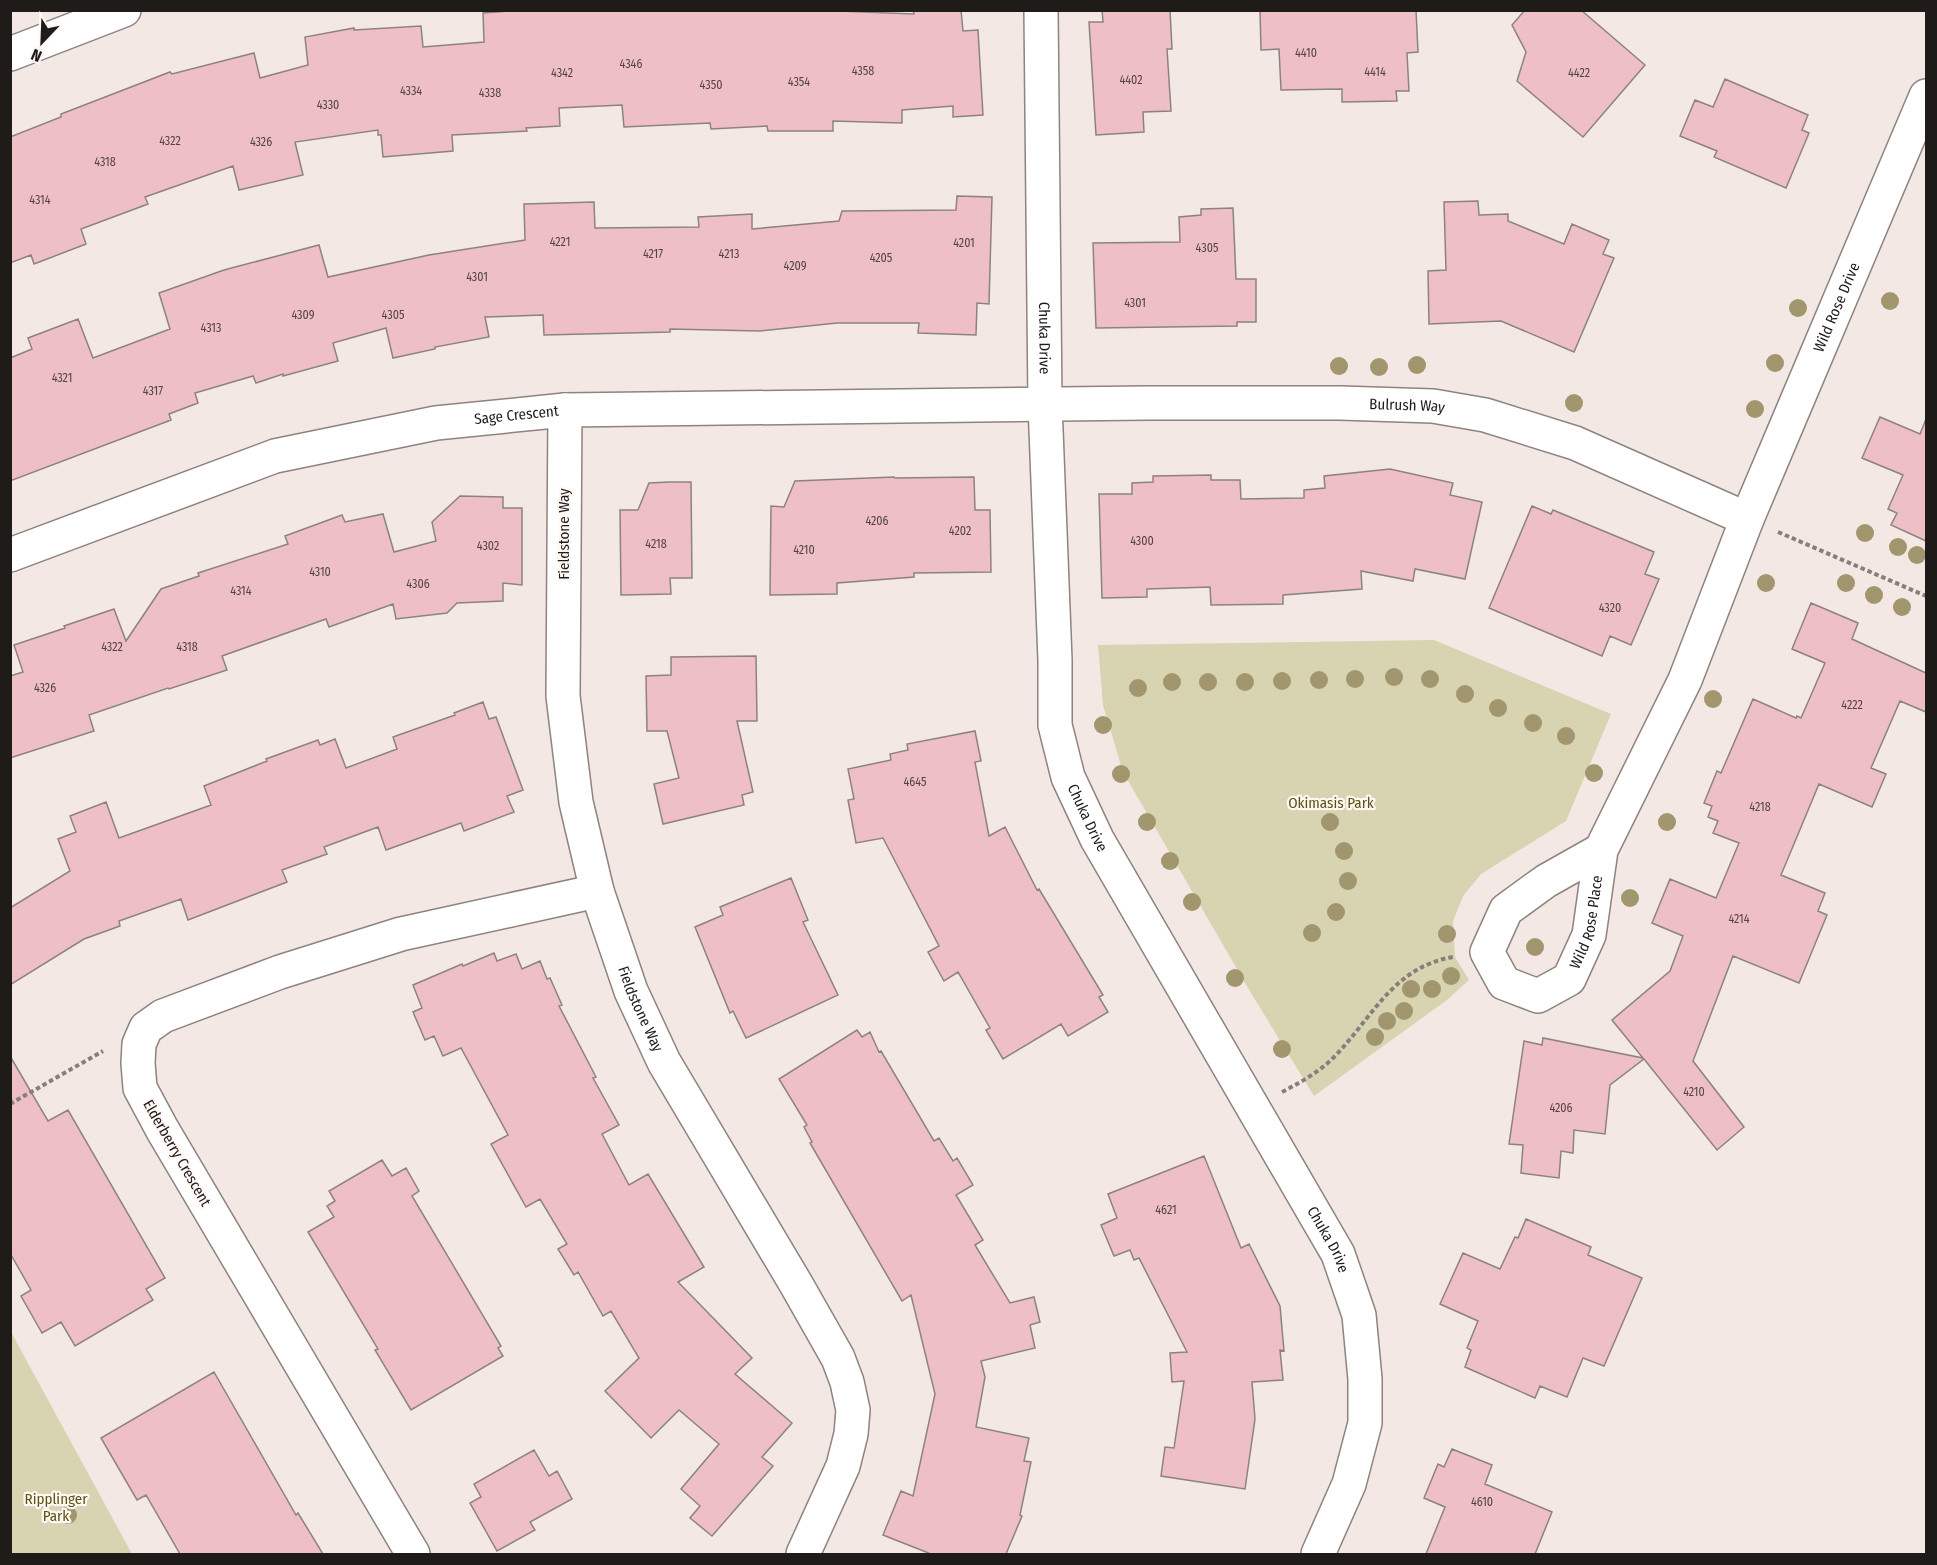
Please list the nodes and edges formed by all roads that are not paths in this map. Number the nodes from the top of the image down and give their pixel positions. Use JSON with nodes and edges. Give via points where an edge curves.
{"nodes":[{"id":1,"x":124,"y":10,"type":"edge"},
{"id":2,"x":1041,"y":10,"type":"edge"},
{"id":3,"x":10,"y":54,"type":"edge"},
{"id":4,"x":1926,"y":96,"type":"edge"},
{"id":5,"x":1045,"y":404,"type":"junction"},
{"id":6,"x":565,"y":410,"type":"junction"},
{"id":7,"x":1747,"y":519,"type":"junction"},
{"id":8,"x":10,"y":555,"type":"edge"},
{"id":9,"x":1601,"y":850,"type":"junction"},
{"id":10,"x":597,"y":891,"type":"junction"},
{"id":11,"x":413,"y":1554,"type":"edge"},
{"id":12,"x":803,"y":1554,"type":"edge"},
{"id":13,"x":1318,"y":1554,"type":"edge"}],
"edges":[{"from":1,"to":3,"type":"street"},
{"from":2,"to":5,"type":"street","name":"Chuka Drive"},
{"from":4,"to":7,"type":"street","name":"Wild Rose Drive"},
{"from":5,"to":6,"type":"street","name":"Sage Crescent"},
{"from":5,"to":7,"type":"street","name":"Bulrush Way","via":[[1433,406],[1485,416],[1575,443]]},
{"from":5,"to":13,"type":"street","name":"Chuka Drive","via":[[1055,724],[1068,777],[1097,839],[1338,1254],[1359,1315],[1365,1422],[1349,1484]]},
{"from":6,"to":8,"type":"street","name":"Sage Crescent","via":[[436,423],[275,456]]},
{"from":6,"to":10,"type":"street","name":"Fieldstone Way","via":[[563,696],[576,802]]},
{"from":7,"to":9,"type":"street","name":"Wild Rose Place","via":[[1685,680]]},
{"from":9,"to":9,"type":"street","name":"Wild Rose Place","via":[[1546,881],[1506,910],[1487,952],[1504,983],[1538,996],[1569,979],[1589,935]]},
{"from":10,"to":11,"type":"street","name":"Elderberry Crescent","via":[[401,934],[280,972],[163,1016],[146,1028],[139,1044],[140,1088],[162,1129]]},
{"from":10,"to":12,"type":"street","name":"Fieldstone Way","via":[[631,991],[664,1062],[796,1284],[848,1382],[853,1410],[843,1466]]}]}
